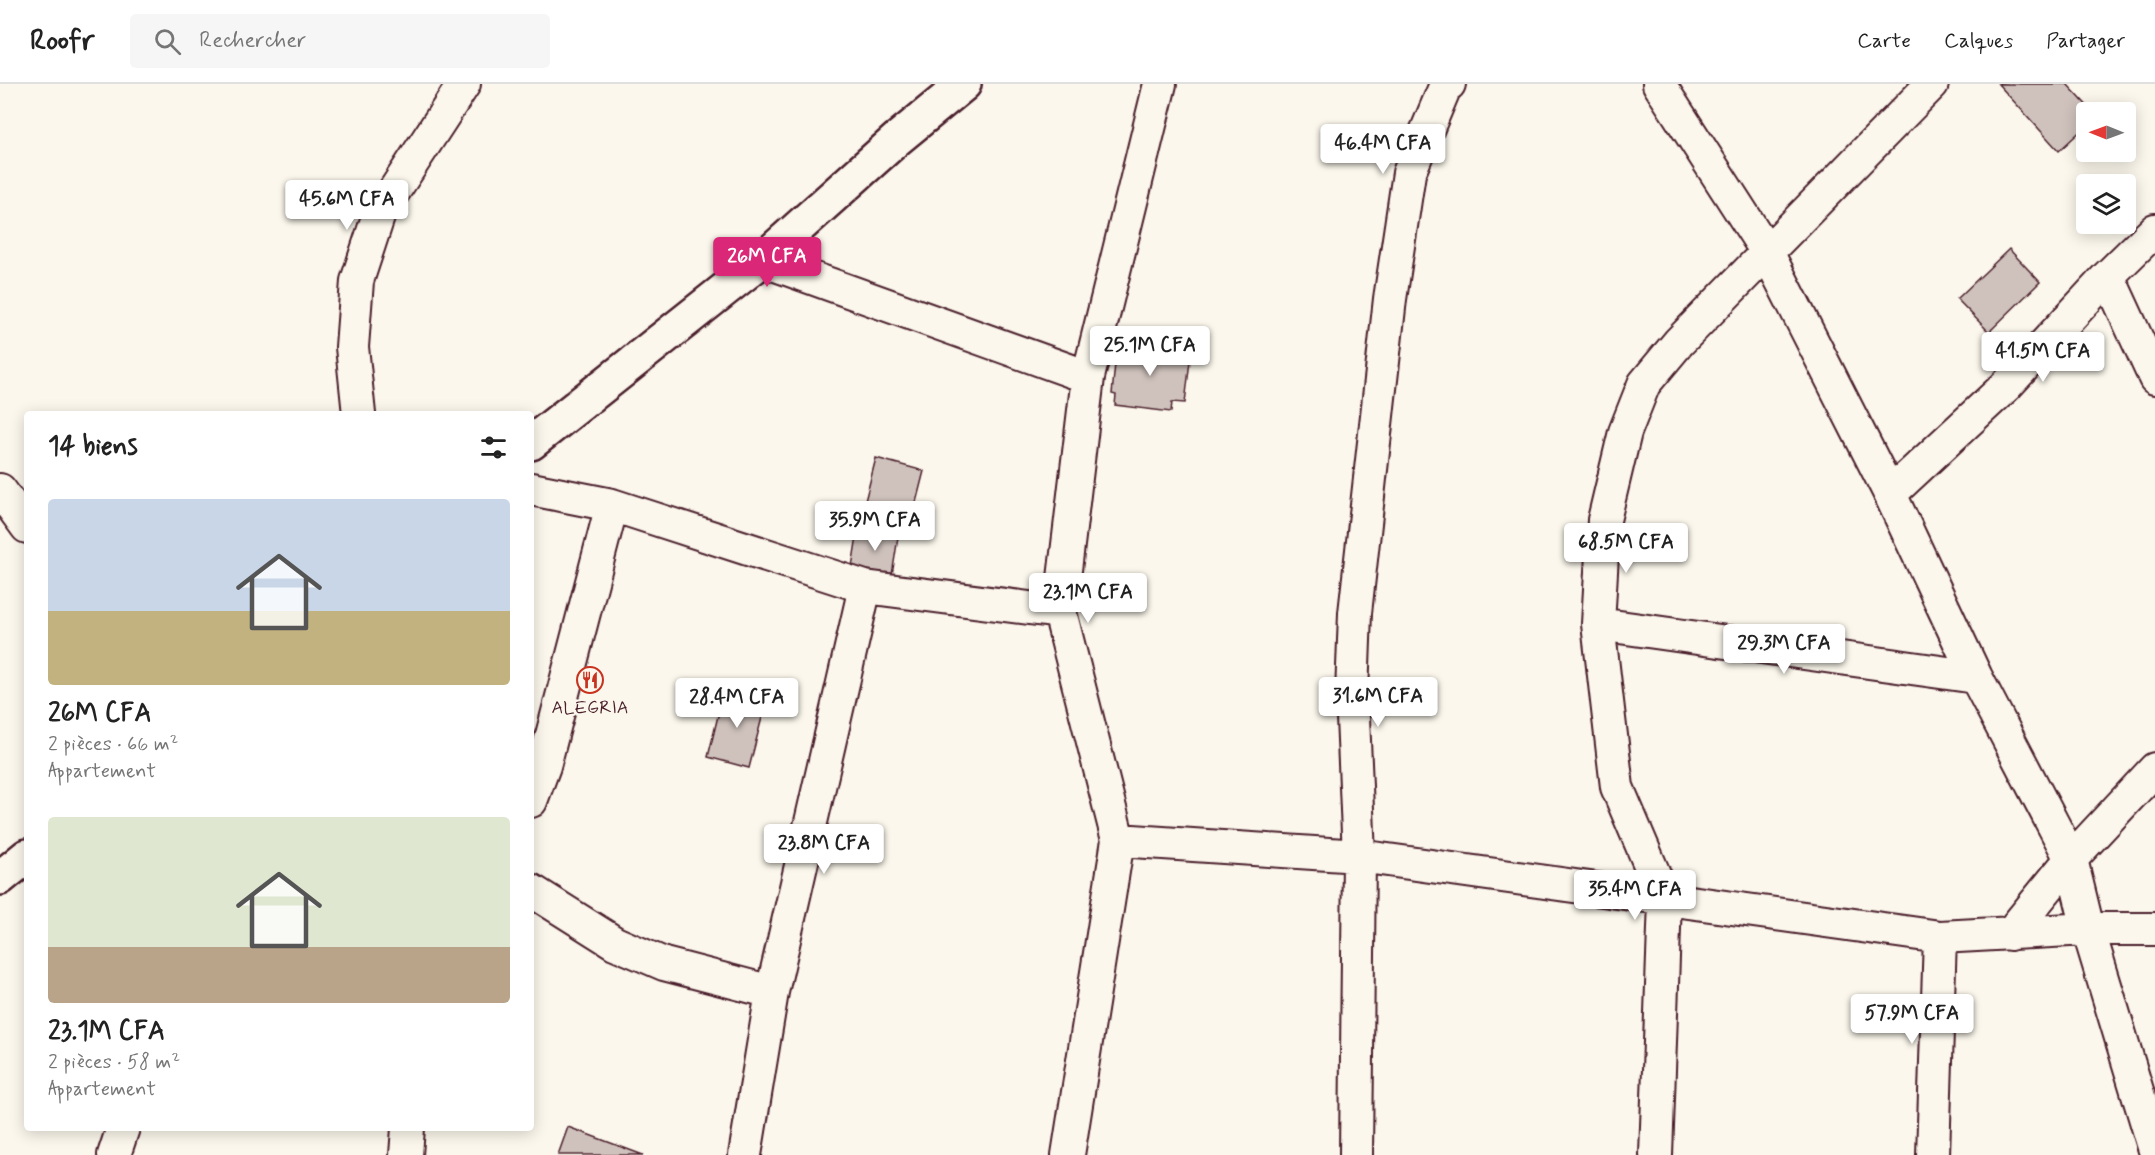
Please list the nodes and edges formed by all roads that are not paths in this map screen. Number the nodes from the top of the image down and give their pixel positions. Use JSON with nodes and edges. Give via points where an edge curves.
{"nodes":[{"id":1,"x":464,"y":84,"type":"edge"},
{"id":2,"x":964,"y":84,"type":"edge"},
{"id":3,"x":1160,"y":84,"type":"edge"},
{"id":4,"x":1659,"y":84,"type":"edge"},
{"id":5,"x":1932,"y":84,"type":"edge"},
{"id":6,"x":1441,"y":85,"type":"edge"},
{"id":7,"x":2155,"y":230,"type":"edge"},
{"id":8,"x":1767,"y":252,"type":"junction"},
{"id":9,"x":762,"y":260,"type":"junction"},
{"id":10,"x":2108,"y":276,"type":"junction"},
{"id":11,"x":1088,"y":377,"type":"junction"},
{"id":12,"x":2155,"y":378,"type":"edge"},
{"id":13,"x":359,"y":411,"type":"edge"},
{"id":14,"x":534,"y":442,"type":"edge"},
{"id":15,"x":0,"y":490,"type":"edge"},
{"id":16,"x":534,"y":490,"type":"edge"},
{"id":17,"x":1890,"y":494,"type":"junction"},
{"id":18,"x":612,"y":505,"type":"junction"},
{"id":19,"x":24,"y":523,"type":"edge"},
{"id":20,"x":865,"y":587,"type":"junction"},
{"id":21,"x":1059,"y":612,"type":"junction"},
{"id":22,"x":1598,"y":624,"type":"junction"},
{"id":23,"x":1976,"y":677,"type":"junction"},
{"id":24,"x":2155,"y":769,"type":"edge"},
{"id":25,"x":534,"y":793,"type":"edge"},
{"id":26,"x":1118,"y":840,"type":"junction"},
{"id":27,"x":1359,"y":856,"type":"junction"},
{"id":28,"x":24,"y":858,"type":"edge"},
{"id":29,"x":2071,"y":859,"type":"junction"},
{"id":30,"x":0,"y":878,"type":"edge"},
{"id":31,"x":534,"y":892,"type":"edge"},
{"id":32,"x":1665,"y":900,"type":"junction"},
{"id":33,"x":2088,"y":929,"type":"junction"},
{"id":34,"x":2155,"y":929,"type":"edge"},
{"id":35,"x":2010,"y":934,"type":"junction"},
{"id":36,"x":1940,"y":937,"type":"junction"},
{"id":37,"x":772,"y":993,"type":"junction"},
{"id":38,"x":122,"y":1131,"type":"edge"},
{"id":39,"x":408,"y":1131,"type":"edge"},
{"id":40,"x":2154,"y":1140,"type":"edge"},
{"id":41,"x":114,"y":1155,"type":"edge"},
{"id":42,"x":406,"y":1155,"type":"edge"},
{"id":43,"x":745,"y":1155,"type":"edge"},
{"id":44,"x":1068,"y":1155,"type":"edge"},
{"id":45,"x":1356,"y":1155,"type":"edge"},
{"id":46,"x":1656,"y":1155,"type":"edge"},
{"id":47,"x":1934,"y":1155,"type":"edge"}],
"edges":[{"from":1,"to":13,"type":"street","via":[[379,214],[357,281],[352,347]]},
{"from":2,"to":9,"type":"main road"},
{"from":3,"to":11,"type":"street"},
{"from":4,"to":8,"type":"street"},
{"from":5,"to":8,"type":"street"},
{"from":6,"to":27,"type":"street","via":[[1408,173],[1360,552],[1352,694]]},
{"from":7,"to":10,"type":"street"},
{"from":8,"to":17,"type":"street"},
{"from":8,"to":22,"type":"street","via":[[1644,384],[1625,432],[1604,520]]},
{"from":9,"to":11,"type":"street"},
{"from":9,"to":14,"type":"main road"},
{"from":10,"to":12,"type":"street"},
{"from":10,"to":17,"type":"street","via":[[2006,386]]},
{"from":11,"to":21,"type":"street"},
{"from":15,"to":19,"type":"street"},
{"from":16,"to":18,"type":"street"},
{"from":17,"to":23,"type":"street"},
{"from":18,"to":20,"type":"street"},
{"from":18,"to":25,"type":"street"},
{"from":20,"to":21,"type":"street"},
{"from":20,"to":37,"type":"street"},
{"from":21,"to":26,"type":"street"},
{"from":22,"to":23,"type":"street"},
{"from":22,"to":32,"type":"street","via":[[1617,787]]},
{"from":23,"to":29,"type":"street"},
{"from":24,"to":29,"type":"street"},
{"from":26,"to":27,"type":"street"},
{"from":26,"to":44,"type":"street"},
{"from":27,"to":32,"type":"street"},
{"from":27,"to":45,"type":"street"},
{"from":28,"to":30,"type":"main road"},
{"from":29,"to":33,"type":"street"},
{"from":29,"to":35,"type":"street"},
{"from":31,"to":37,"type":"street","via":[[615,943],[664,964]]},
{"from":32,"to":36,"type":"street"},
{"from":32,"to":46,"type":"street"},
{"from":33,"to":34,"type":"street"},
{"from":33,"to":35,"type":"street"},
{"from":33,"to":40,"type":"street"},
{"from":35,"to":36,"type":"street"},
{"from":36,"to":47,"type":"street"},
{"from":37,"to":43,"type":"street"},
{"from":38,"to":41,"type":"street"},
{"from":39,"to":42,"type":"street"}]}
